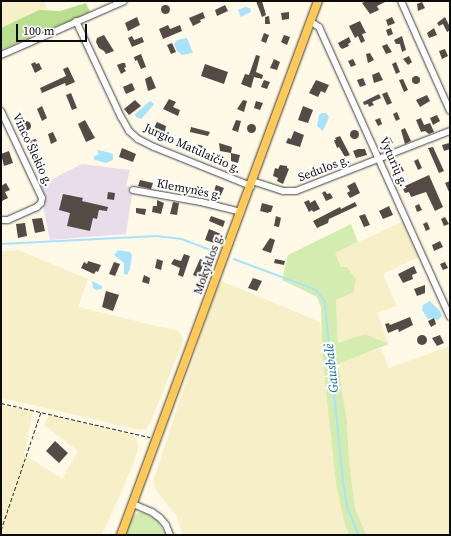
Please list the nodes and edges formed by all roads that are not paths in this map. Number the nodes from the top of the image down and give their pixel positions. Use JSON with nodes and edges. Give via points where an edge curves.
{"nodes":[{"id":1,"x":124,"y":1,"type":"edge"},
{"id":2,"x":318,"y":1,"type":"edge"},
{"id":3,"x":401,"y":1,"type":"edge"},
{"id":4,"x":76,"y":21,"type":"junction"},
{"id":5,"x":310,"y":21,"type":"junction"},
{"id":6,"x":1,"y":55,"type":"edge"},
{"id":7,"x":1,"y":111,"type":"edge"},
{"id":8,"x":450,"y":111,"type":"edge"},
{"id":9,"x":450,"y":131,"type":"edge"},
{"id":10,"x":379,"y":160,"type":"junction"},
{"id":11,"x":251,"y":184,"type":"junction"},
{"id":12,"x":133,"y":190,"type":"dead end"},
{"id":13,"x":241,"y":212,"type":"junction"},
{"id":14,"x":1,"y":220,"type":"edge"},
{"id":15,"x":450,"y":317,"type":"edge"},
{"id":16,"x":133,"y":504,"type":"junction"},
{"id":17,"x":121,"y":535,"type":"edge"},
{"id":18,"x":170,"y":535,"type":"edge"}],
"edges":[{"from":1,"to":4,"type":"street"},
{"from":2,"to":5,"type":"main road","name":"Mokyklos g."},
{"from":3,"to":8,"type":"street"},
{"from":4,"to":6,"type":"street"},
{"from":4,"to":11,"type":"street","name":"Jurgio Matulaičio g.","via":[[129,131],[138,140]]},
{"from":5,"to":10,"type":"street","name":"Vyturių g.","via":[[319,27]]},
{"from":5,"to":11,"type":"main road","name":"Mokyklos g."},
{"from":7,"to":14,"type":"street","name":"Vinco Šlekio g.","via":[[42,198],[37,207],[8,220]]},
{"from":9,"to":10,"type":"street","name":"Sedulos g."},
{"from":10,"to":11,"type":"street","name":"Sedulos g.","via":[[296,191]]},
{"from":10,"to":15,"type":"street","name":"Vyturių g."},
{"from":11,"to":13,"type":"main road","name":"Mokyklos g."},
{"from":12,"to":13,"type":"street","name":"Klemynės g."},
{"from":13,"to":16,"type":"main road","name":"Mokyklos g."},
{"from":16,"to":17,"type":"main road","name":"Mokyklos g."},
{"from":16,"to":18,"type":"street","via":[[160,518]]}]}
